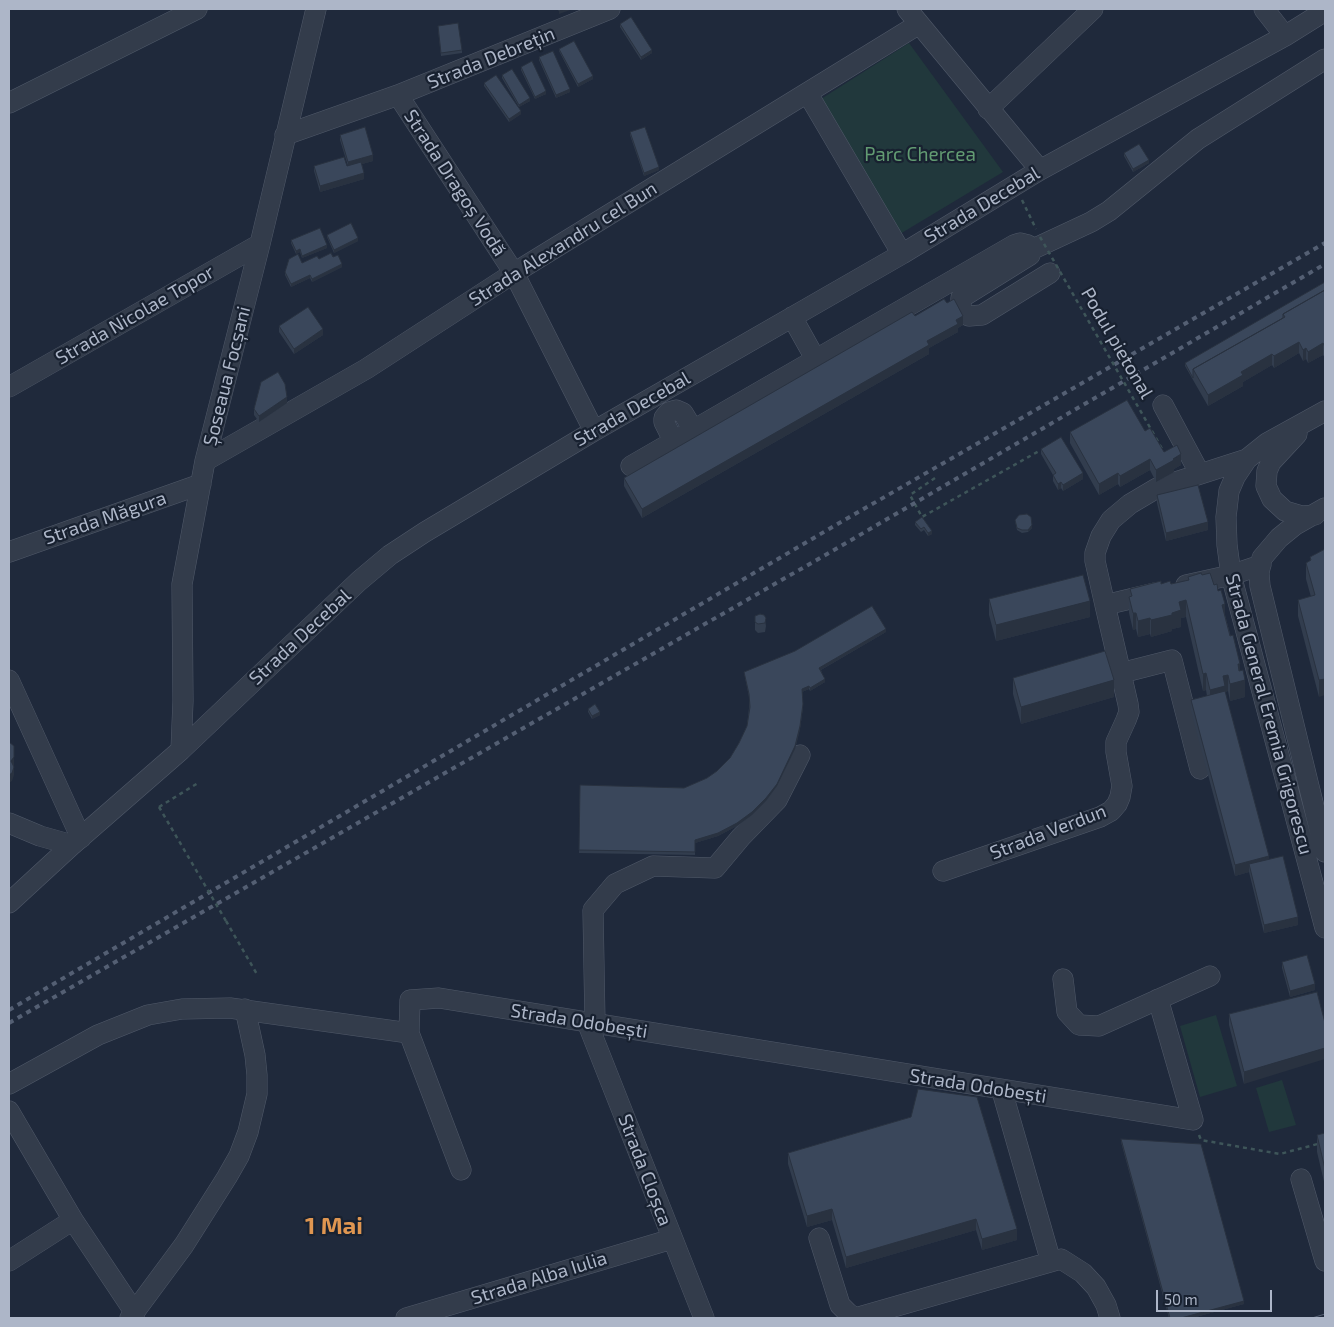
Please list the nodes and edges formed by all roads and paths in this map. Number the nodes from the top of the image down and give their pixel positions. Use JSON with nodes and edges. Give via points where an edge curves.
{"nodes":[{"id":1,"x":197,"y":9,"type":"edge"},
{"id":2,"x":316,"y":9,"type":"edge"},
{"id":3,"x":610,"y":9,"type":"edge"},
{"id":4,"x":1092,"y":9,"type":"edge"},
{"id":5,"x":1264,"y":9,"type":"edge"},
{"id":6,"x":1325,"y":11,"type":"edge"},
{"id":7,"x":913,"y":16,"type":"edge"},
{"id":8,"x":1285,"y":36,"type":"junction"},
{"id":9,"x":1325,"y":59,"type":"edge"},
{"id":10,"x":808,"y":94,"type":"junction"},
{"id":11,"x":398,"y":96,"type":"junction"},
{"id":12,"x":9,"y":103,"type":"edge"},
{"id":13,"x":988,"y":109,"type":"junction"},
{"id":14,"x":285,"y":135,"type":"junction"},
{"id":15,"x":1040,"y":170,"type":"junction"},
{"id":16,"x":1025,"y":208,"type":"dead end"},
{"id":17,"x":260,"y":244,"type":"junction"},
{"id":18,"x":1031,"y":250,"type":"junction"},
{"id":19,"x":902,"y":254,"type":"junction"},
{"id":20,"x":514,"y":273,"type":"junction"},
{"id":21,"x":1050,"y":273,"type":"dead end"},
{"id":22,"x":792,"y":317,"type":"junction"},
{"id":23,"x":816,"y":360,"type":"junction"},
{"id":24,"x":9,"y":387,"type":"edge"},
{"id":25,"x":1163,"y":405,"type":"dead end"},
{"id":26,"x":1318,"y":415,"type":"edge"},
{"id":27,"x":594,"y":431,"type":"junction"},
{"id":28,"x":694,"y":431,"type":"junction"},
{"id":29,"x":674,"y":442,"type":"junction"},
{"id":30,"x":1162,"y":449,"type":"edge"},
{"id":31,"x":1039,"y":451,"type":"dead end"},
{"id":32,"x":1247,"y":459,"type":"junction"},
{"id":33,"x":205,"y":461,"type":"junction"},
{"id":34,"x":631,"y":466,"type":"dead end"},
{"id":35,"x":1200,"y":474,"type":"junction"},
{"id":36,"x":935,"y":478,"type":"dead end"},
{"id":37,"x":201,"y":484,"type":"junction"},
{"id":38,"x":1320,"y":512,"type":"edge"},
{"id":39,"x":9,"y":552,"type":"edge"},
{"id":40,"x":1261,"y":565,"type":"junction"},
{"id":41,"x":1231,"y":575,"type":"junction"},
{"id":42,"x":1105,"y":605,"type":"junction"},
{"id":43,"x":1121,"y":674,"type":"junction"},
{"id":44,"x":9,"y":680,"type":"edge"},
{"id":45,"x":181,"y":750,"type":"junction"},
{"id":46,"x":800,"y":755,"type":"dead end"},
{"id":47,"x":1200,"y":769,"type":"dead end"},
{"id":48,"x":198,"y":783,"type":"dead end"},
{"id":49,"x":1320,"y":806,"type":"edge"},
{"id":50,"x":9,"y":823,"type":"edge"},
{"id":51,"x":77,"y":841,"type":"junction"},
{"id":52,"x":1325,"y":852,"type":"edge"},
{"id":53,"x":943,"y":871,"type":"dead end"},
{"id":54,"x":9,"y":903,"type":"edge"},
{"id":55,"x":1325,"y":928,"type":"edge"},
{"id":56,"x":258,"y":976,"type":"dead end"},
{"id":57,"x":1210,"y":976,"type":"dead end"},
{"id":58,"x":1063,"y":978,"type":"dead end"},
{"id":59,"x":1158,"y":1000,"type":"junction"},
{"id":60,"x":246,"y":1009,"type":"junction"},
{"id":61,"x":591,"y":1023,"type":"junction"},
{"id":62,"x":409,"y":1033,"type":"junction"},
{"id":63,"x":9,"y":1084,"type":"edge"},
{"id":64,"x":1002,"y":1091,"type":"junction"},
{"id":65,"x":9,"y":1111,"type":"edge"},
{"id":66,"x":1193,"y":1120,"type":"junction"},
{"id":67,"x":1325,"y":1142,"type":"edge"},
{"id":68,"x":461,"y":1170,"type":"dead end"},
{"id":69,"x":1301,"y":1179,"type":"dead end"},
{"id":70,"x":73,"y":1220,"type":"junction"},
{"id":71,"x":672,"y":1238,"type":"junction"},
{"id":72,"x":818,"y":1238,"type":"dead end"},
{"id":73,"x":9,"y":1261,"type":"edge"},
{"id":74,"x":1325,"y":1261,"type":"edge"},
{"id":75,"x":1051,"y":1262,"type":"junction"},
{"id":76,"x":132,"y":1316,"type":"edge"},
{"id":77,"x":406,"y":1318,"type":"edge"},
{"id":78,"x":704,"y":1318,"type":"edge"},
{"id":79,"x":1110,"y":1318,"type":"edge"}],
"edges":[{"from":1,"to":12,"type":"street"},
{"from":2,"to":14,"type":"street","name":"Șoseaua Focșani"},
{"from":3,"to":11,"type":"street","name":"Strada Debrețin"},
{"from":4,"to":13,"type":"street"},
{"from":5,"to":8,"type":"street"},
{"from":6,"to":8,"type":"street","name":"Strada Decebal"},
{"from":7,"to":10,"type":"street","name":"Strada Alexandru cel Bun"},
{"from":7,"to":13,"type":"street"},
{"from":8,"to":15,"type":"street","name":"Strada Decebal"},
{"from":9,"to":18,"type":"street","via":[[1198,139],[1109,211]]},
{"from":10,"to":19,"type":"street"},
{"from":10,"to":20,"type":"street","name":"Strada Alexandru cel Bun"},
{"from":11,"to":14,"type":"street","name":"Strada Debrețin"},
{"from":11,"to":20,"type":"street","name":"Strada Dragoș Vodă"},
{"from":13,"to":15,"type":"street"},
{"from":14,"to":17,"type":"street","name":"Șoseaua Focșani"},
{"from":15,"to":19,"type":"street","name":"Strada Decebal"},
{"from":16,"to":30,"type":"path","name":"Podul pietonal","bridge":true},
{"from":17,"to":24,"type":"street","name":"Strada Nicolae Topor"},
{"from":17,"to":33,"type":"street","name":"Șoseaua Focșani"},
{"from":18,"to":21,"type":"street","via":[[1025,260],[961,298],[965,314],[982,315]]},
{"from":18,"to":23,"type":"street","via":[[1024,244],[1014,245]]},
{"from":19,"to":22,"type":"street","name":"Strada Decebal"},
{"from":20,"to":27,"type":"street","name":"Strada Dragoș Vodă"},
{"from":20,"to":33,"type":"street","name":"Strada Alexandru cel Bun","via":[[366,369]]},
{"from":22,"to":23,"type":"street"},
{"from":22,"to":27,"type":"street","name":"Strada Decebal"},
{"from":23,"to":28,"type":"street"},
{"from":25,"to":35,"type":"street"},
{"from":26,"to":32,"type":"street","via":[[1267,443]]},
{"from":26,"to":38,"type":"street","via":[[1271,462],[1266,486],[1272,499],[1285,511],[1302,516]]},
{"from":27,"to":45,"type":"street","name":"Strada Decebal","via":[[390,555]]},
{"from":28,"to":29,"type":"street"},
{"from":28,"to":29,"type":"street","via":[[683,412],[669,412],[664,422]]},
{"from":29,"to":34,"type":"street"},
{"from":31,"to":36,"type":"path","via":[[922,517],[910,495]]},
{"from":32,"to":35,"type":"street","name":"Strada Verdun"},
{"from":32,"to":41,"type":"street","name":"Strada General Eremia Grigorescu","via":[[1234,477],[1226,507]]},
{"from":33,"to":37,"type":"street","name":"Șoseaua Focșani"},
{"from":35,"to":42,"type":"street","name":"Strada Verdun","via":[[1156,488],[1119,513],[1106,527],[1097,545],[1095,561]]},
{"from":37,"to":39,"type":"street","name":"Strada Măgura"},
{"from":37,"to":45,"type":"street","name":"Șoseaua Focșani","via":[[182,584]]},
{"from":38,"to":40,"type":"street","name":"Strada General Eremia Grigorescu","via":[[1278,538],[1266,552]]},
{"from":40,"to":41,"type":"street"},
{"from":40,"to":49,"type":"street","name":"Strada General Eremia Grigorescu","via":[[1260,586]]},
{"from":41,"to":42,"type":"street"},
{"from":41,"to":55,"type":"street","name":"Strada General Eremia Grigorescu"},
{"from":42,"to":43,"type":"street","name":"Strada Verdun"},
{"from":43,"to":47,"type":"street","via":[[1172,660]]},
{"from":43,"to":53,"type":"street","name":"Strada Verdun","via":[[1129,712],[1116,742],[1122,786],[1117,804],[1111,811]]},
{"from":44,"to":51,"type":"street"},
{"from":45,"to":51,"type":"street","name":"Strada Decebal"},
{"from":46,"to":61,"type":"street","name":"Strada Cloșca","via":[[777,800],[715,868],[653,866],[615,884],[592,910]]},
{"from":48,"to":56,"type":"path","bridge":true,"via":[[159,807]]},
{"from":49,"to":52,"type":"street","name":"Strada General Eremia Grigorescu"},
{"from":50,"to":51,"type":"street","via":[[40,836]]},
{"from":51,"to":54,"type":"street","name":"Strada Decebal"},
{"from":57,"to":59,"type":"street"},
{"from":58,"to":59,"type":"street","via":[[1067,1012],[1079,1025],[1099,1026]]},
{"from":59,"to":66,"type":"street"},
{"from":60,"to":62,"type":"street"},
{"from":60,"to":63,"type":"street","via":[[182,1009],[148,1014],[114,1027]]},
{"from":60,"to":76,"type":"street","via":[[257,1075],[257,1094],[248,1132],[227,1177],[184,1245]]},
{"from":61,"to":62,"type":"street","name":"Strada Odobești","via":[[439,998],[410,1000]]},
{"from":61,"to":64,"type":"street","name":"Strada Odobești"},
{"from":61,"to":71,"type":"street","name":"Strada Cloșca"},
{"from":62,"to":68,"type":"street"},
{"from":64,"to":66,"type":"street","name":"Strada Odobești"},
{"from":64,"to":75,"type":"street"},
{"from":65,"to":70,"type":"street"},
{"from":66,"to":67,"type":"path","via":[[1201,1140],[1280,1154]]},
{"from":69,"to":74,"type":"street"},
{"from":70,"to":73,"type":"street"},
{"from":70,"to":76,"type":"street"},
{"from":71,"to":77,"type":"street","name":"Strada Alba Iulia"},
{"from":71,"to":78,"type":"street","name":"Strada Cloșca"},
{"from":72,"to":75,"type":"street","via":[[840,1305],[855,1318]]},
{"from":75,"to":79,"type":"street","via":[[1061,1259],[1083,1273],[1096,1287]]}]}
